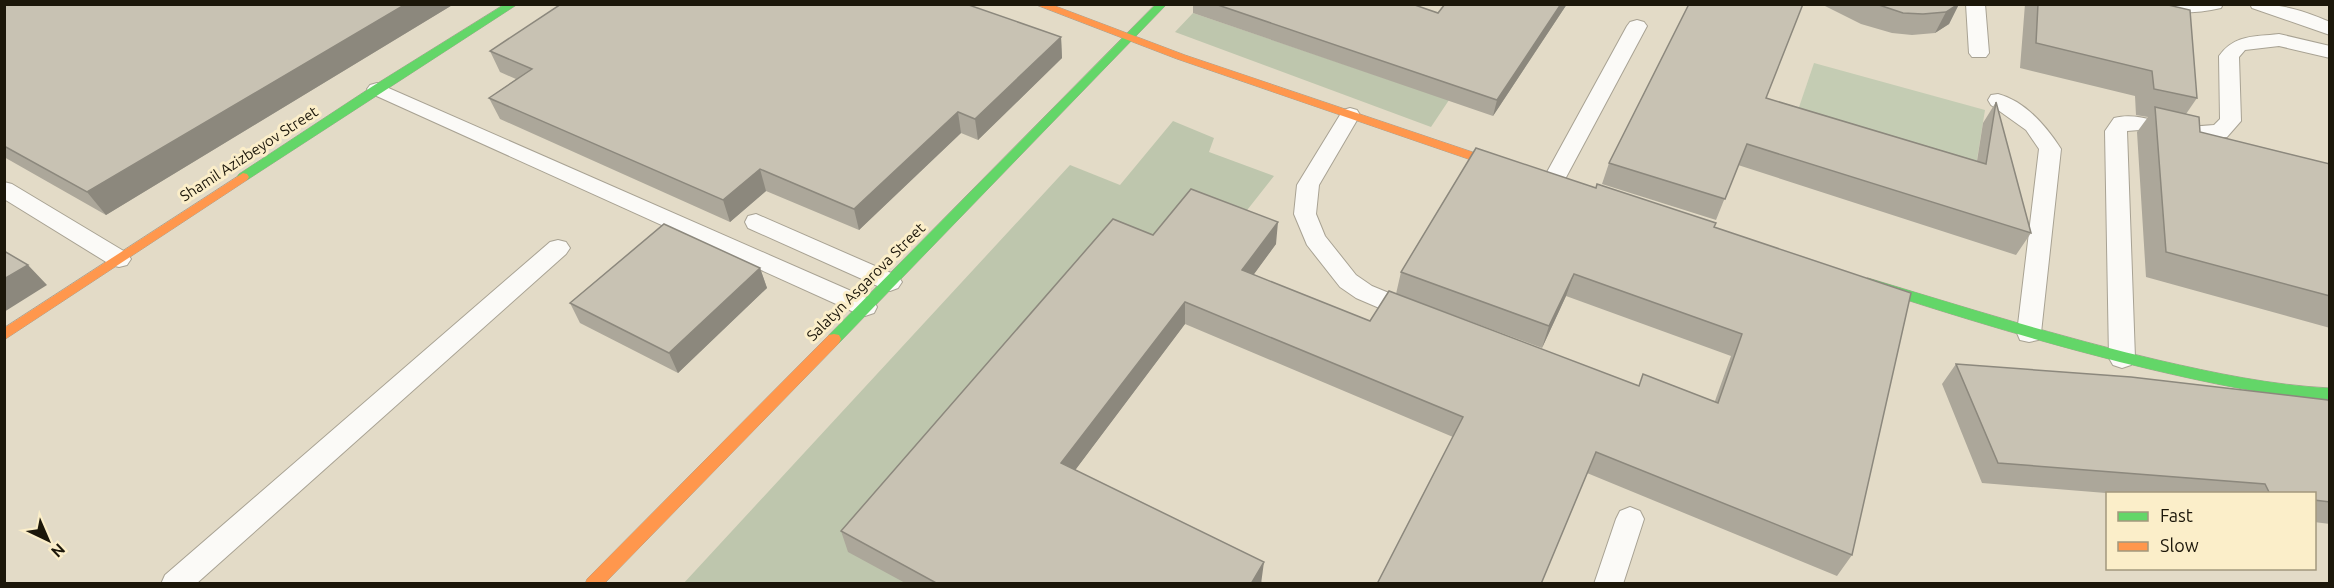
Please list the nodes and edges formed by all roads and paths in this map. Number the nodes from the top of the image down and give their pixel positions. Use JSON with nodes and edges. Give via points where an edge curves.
{"nodes":[{"id":1,"x":513,"y":4,"type":"edge"},
{"id":2,"x":1039,"y":4,"type":"edge"},
{"id":3,"x":1162,"y":4,"type":"edge"},
{"id":4,"x":1975,"y":4,"type":"edge"},
{"id":5,"x":2150,"y":4,"type":"edge"},
{"id":6,"x":2214,"y":4,"type":"edge"},
{"id":7,"x":2259,"y":4,"type":"edge"},
{"id":8,"x":1637,"y":26,"type":"dead end"},
{"id":9,"x":2330,"y":29,"type":"edge"},
{"id":10,"x":1129,"y":38,"type":"junction"},
{"id":11,"x":1979,"y":52,"type":"dead end"},
{"id":12,"x":2330,"y":52,"type":"edge"},
{"id":13,"x":377,"y":89,"type":"junction"},
{"id":14,"x":1998,"y":100,"type":"edge"},
{"id":15,"x":1350,"y":115,"type":"junction"},
{"id":16,"x":1547,"y":181,"type":"joint"},
{"id":17,"x":4,"y":189,"type":"edge"},
{"id":18,"x":756,"y":222,"type":"dead end"},
{"id":19,"x":558,"y":248,"type":"dead end"},
{"id":20,"x":119,"y":260,"type":"junction"},
{"id":21,"x":1854,"y":279,"type":"edge"},
{"id":22,"x":890,"y":282,"type":"junction"},
{"id":23,"x":865,"y":307,"type":"junction"},
{"id":24,"x":1433,"y":320,"type":"edge"},
{"id":25,"x":2029,"y":333,"type":"junction"},
{"id":26,"x":4,"y":335,"type":"edge"},
{"id":27,"x":2122,"y":358,"type":"junction"},
{"id":28,"x":2330,"y":394,"type":"edge"},
{"id":29,"x":1630,"y":519,"type":"dead end"},
{"id":30,"x":175,"y":584,"type":"edge"},
{"id":31,"x":594,"y":584,"type":"edge"},
{"id":32,"x":1608,"y":584,"type":"edge"}],
"edges":[{"from":1,"to":13,"type":"street","name":"Shamil Azizbeyov Street"},
{"from":2,"to":10,"type":"street"},
{"from":3,"to":10,"type":"street","name":"Salatyn Asgarova Street"},
{"from":4,"to":11,"type":"lane"},
{"from":5,"to":6,"type":"lane","via":[[2180,9]]},
{"from":7,"to":9,"type":"lane"},
{"from":8,"to":16,"type":"lane"},
{"from":10,"to":15,"type":"street"},
{"from":10,"to":22,"type":"street","name":"Salatyn Asgarova Street"},
{"from":12,"to":27,"type":"lane","via":[[2279,40],[2239,45],[2229,56],[2231,120],[2220,132],[2181,133],[2121,123],[2116,131]]},
{"from":13,"to":20,"type":"street","name":"Shamil Azizbeyov Street"},
{"from":13,"to":23,"type":"lane"},
{"from":14,"to":25,"type":"lane","via":[[2033,125],[2050,149]]},
{"from":15,"to":16,"type":"street"},
{"from":15,"to":24,"type":"lane","via":[[1308,185],[1305,213],[1315,239],[1348,281],[1364,292]]},
{"from":17,"to":20,"type":"lane"},
{"from":18,"to":22,"type":"lane"},
{"from":19,"to":30,"type":"lane"},
{"from":20,"to":26,"type":"street","name":"Shamil Azizbeyov Street"},
{"from":21,"to":25,"type":"street"},
{"from":22,"to":23,"type":"street","name":"Salatyn Asgarova Street"},
{"from":23,"to":31,"type":"street","name":"Salatyn Asgarova Street"},
{"from":25,"to":27,"type":"street"},
{"from":27,"to":28,"type":"street","via":[[2236,383]]},
{"from":29,"to":32,"type":"lane"}]}
